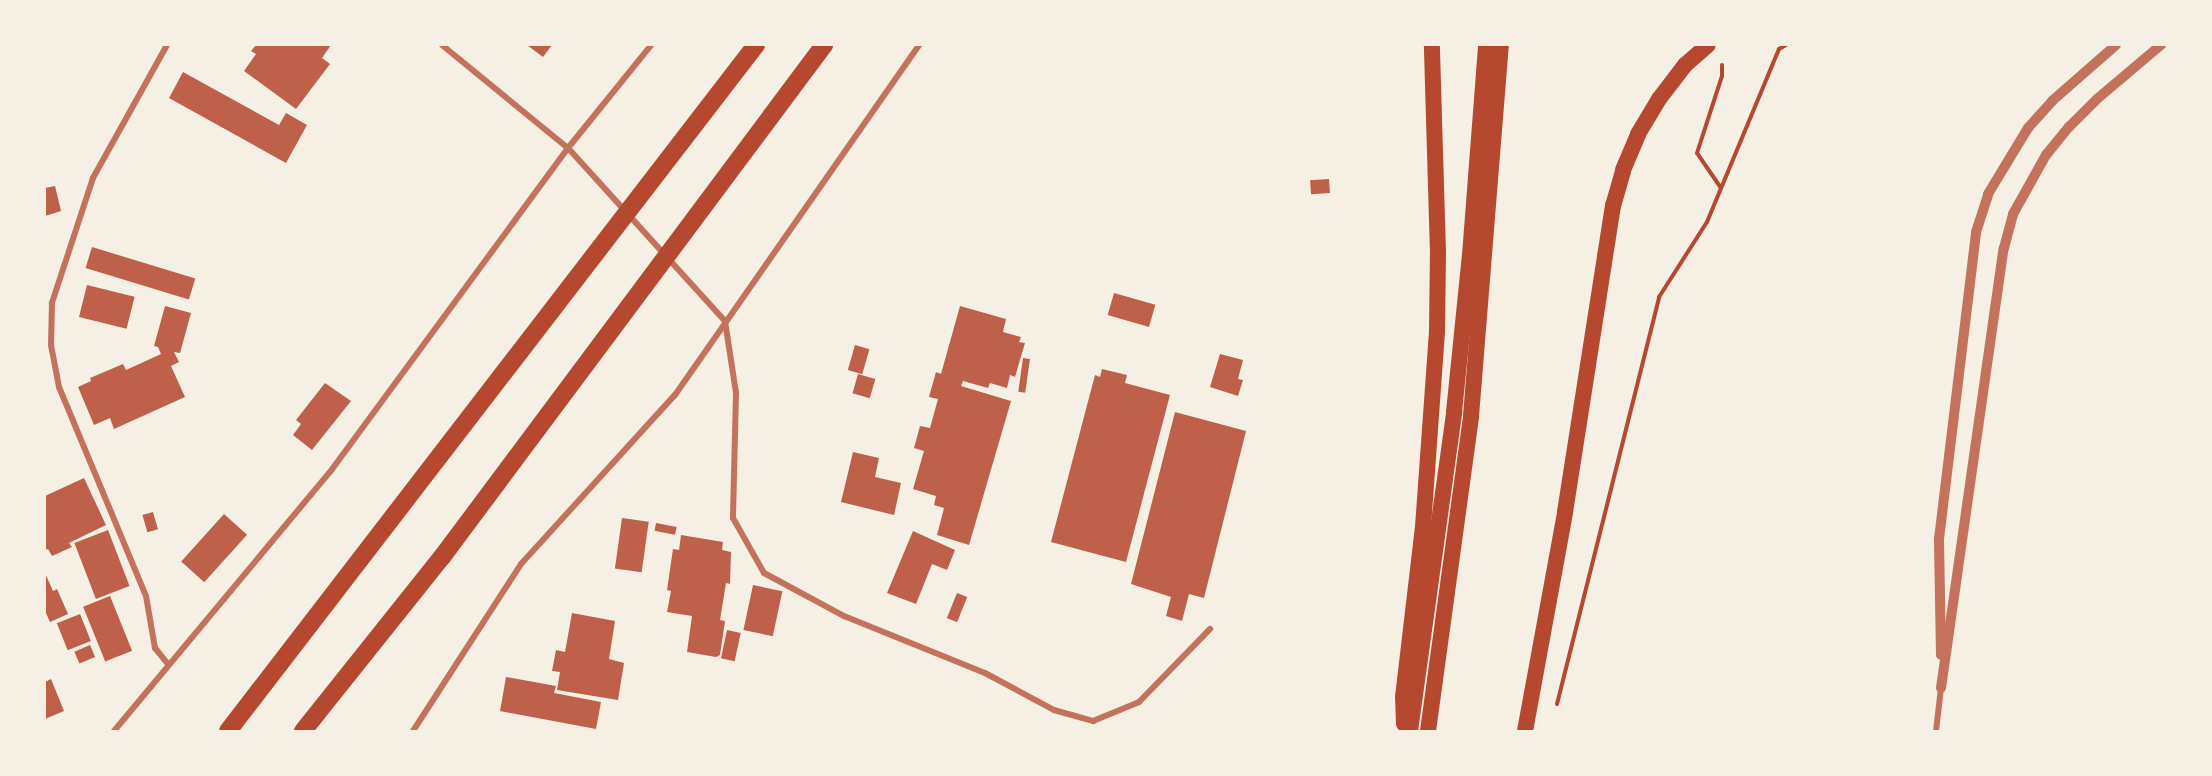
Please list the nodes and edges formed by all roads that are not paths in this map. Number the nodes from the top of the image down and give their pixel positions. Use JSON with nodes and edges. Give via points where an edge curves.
{"nodes":[{"id":1,"x":167,"y":45,"type":"edge"},
{"id":2,"x":442,"y":45,"type":"edge"},
{"id":3,"x":651,"y":45,"type":"edge"},
{"id":4,"x":756,"y":45,"type":"edge"},
{"id":5,"x":824,"y":45,"type":"edge"},
{"id":6,"x":919,"y":45,"type":"edge"},
{"id":7,"x":1432,"y":45,"type":"edge"},
{"id":8,"x":1486,"y":45,"type":"edge"},
{"id":9,"x":1501,"y":45,"type":"edge"},
{"id":10,"x":1707,"y":45,"type":"edge"},
{"id":11,"x":2116,"y":45,"type":"edge"},
{"id":12,"x":2161,"y":45,"type":"edge"},
{"id":13,"x":568,"y":148,"type":"junction"},
{"id":14,"x":725,"y":321,"type":"junction"},
{"id":15,"x":1210,"y":629,"type":"dead end"},
{"id":16,"x":168,"y":664,"type":"junction"},
{"id":17,"x":1941,"y":688,"type":"junction"},
{"id":18,"x":114,"y":731,"type":"edge"},
{"id":19,"x":228,"y":731,"type":"edge"},
{"id":20,"x":303,"y":731,"type":"edge"},
{"id":21,"x":413,"y":731,"type":"edge"},
{"id":22,"x":1404,"y":731,"type":"edge"},
{"id":23,"x":1410,"y":731,"type":"edge"},
{"id":24,"x":1428,"y":731,"type":"edge"},
{"id":25,"x":1525,"y":731,"type":"edge"},
{"id":26,"x":1936,"y":731,"type":"edge"}],
"edges":[{"from":1,"to":16,"type":"street","via":[[93,178],[52,303],[51,345],[59,387],[146,596],[155,648]]},
{"from":2,"to":13,"type":"street"},
{"from":3,"to":13,"type":"street"},
{"from":4,"to":19,"type":"highway"},
{"from":5,"to":20,"type":"highway","via":[[442,556]]},
{"from":6,"to":14,"type":"street"},
{"from":7,"to":22,"type":"highway","via":[[1437,331],[1423,527],[1403,697]]},
{"from":8,"to":23,"type":"highway","via":[[1454,412]]},
{"from":9,"to":24,"type":"highway","via":[[1472,417]]},
{"from":10,"to":25,"type":"highway","via":[[1685,65],[1638,134],[1613,206]]},
{"from":11,"to":17,"type":"street","via":[[2052,101],[2028,128],[1988,194],[1976,232],[1939,539]]},
{"from":12,"to":17,"type":"street","via":[[2069,127],[2046,155],[2013,214],[2004,248]]},
{"from":13,"to":14,"type":"street"},
{"from":13,"to":16,"type":"street","via":[[330,472]]},
{"from":14,"to":15,"type":"street","via":[[736,393],[733,518],[764,573],[844,616],[985,673],[1054,710],[1093,722],[1139,702]]},
{"from":14,"to":21,"type":"street","via":[[675,395],[521,564]]},
{"from":16,"to":18,"type":"street"},
{"from":17,"to":26,"type":"street"}]}
